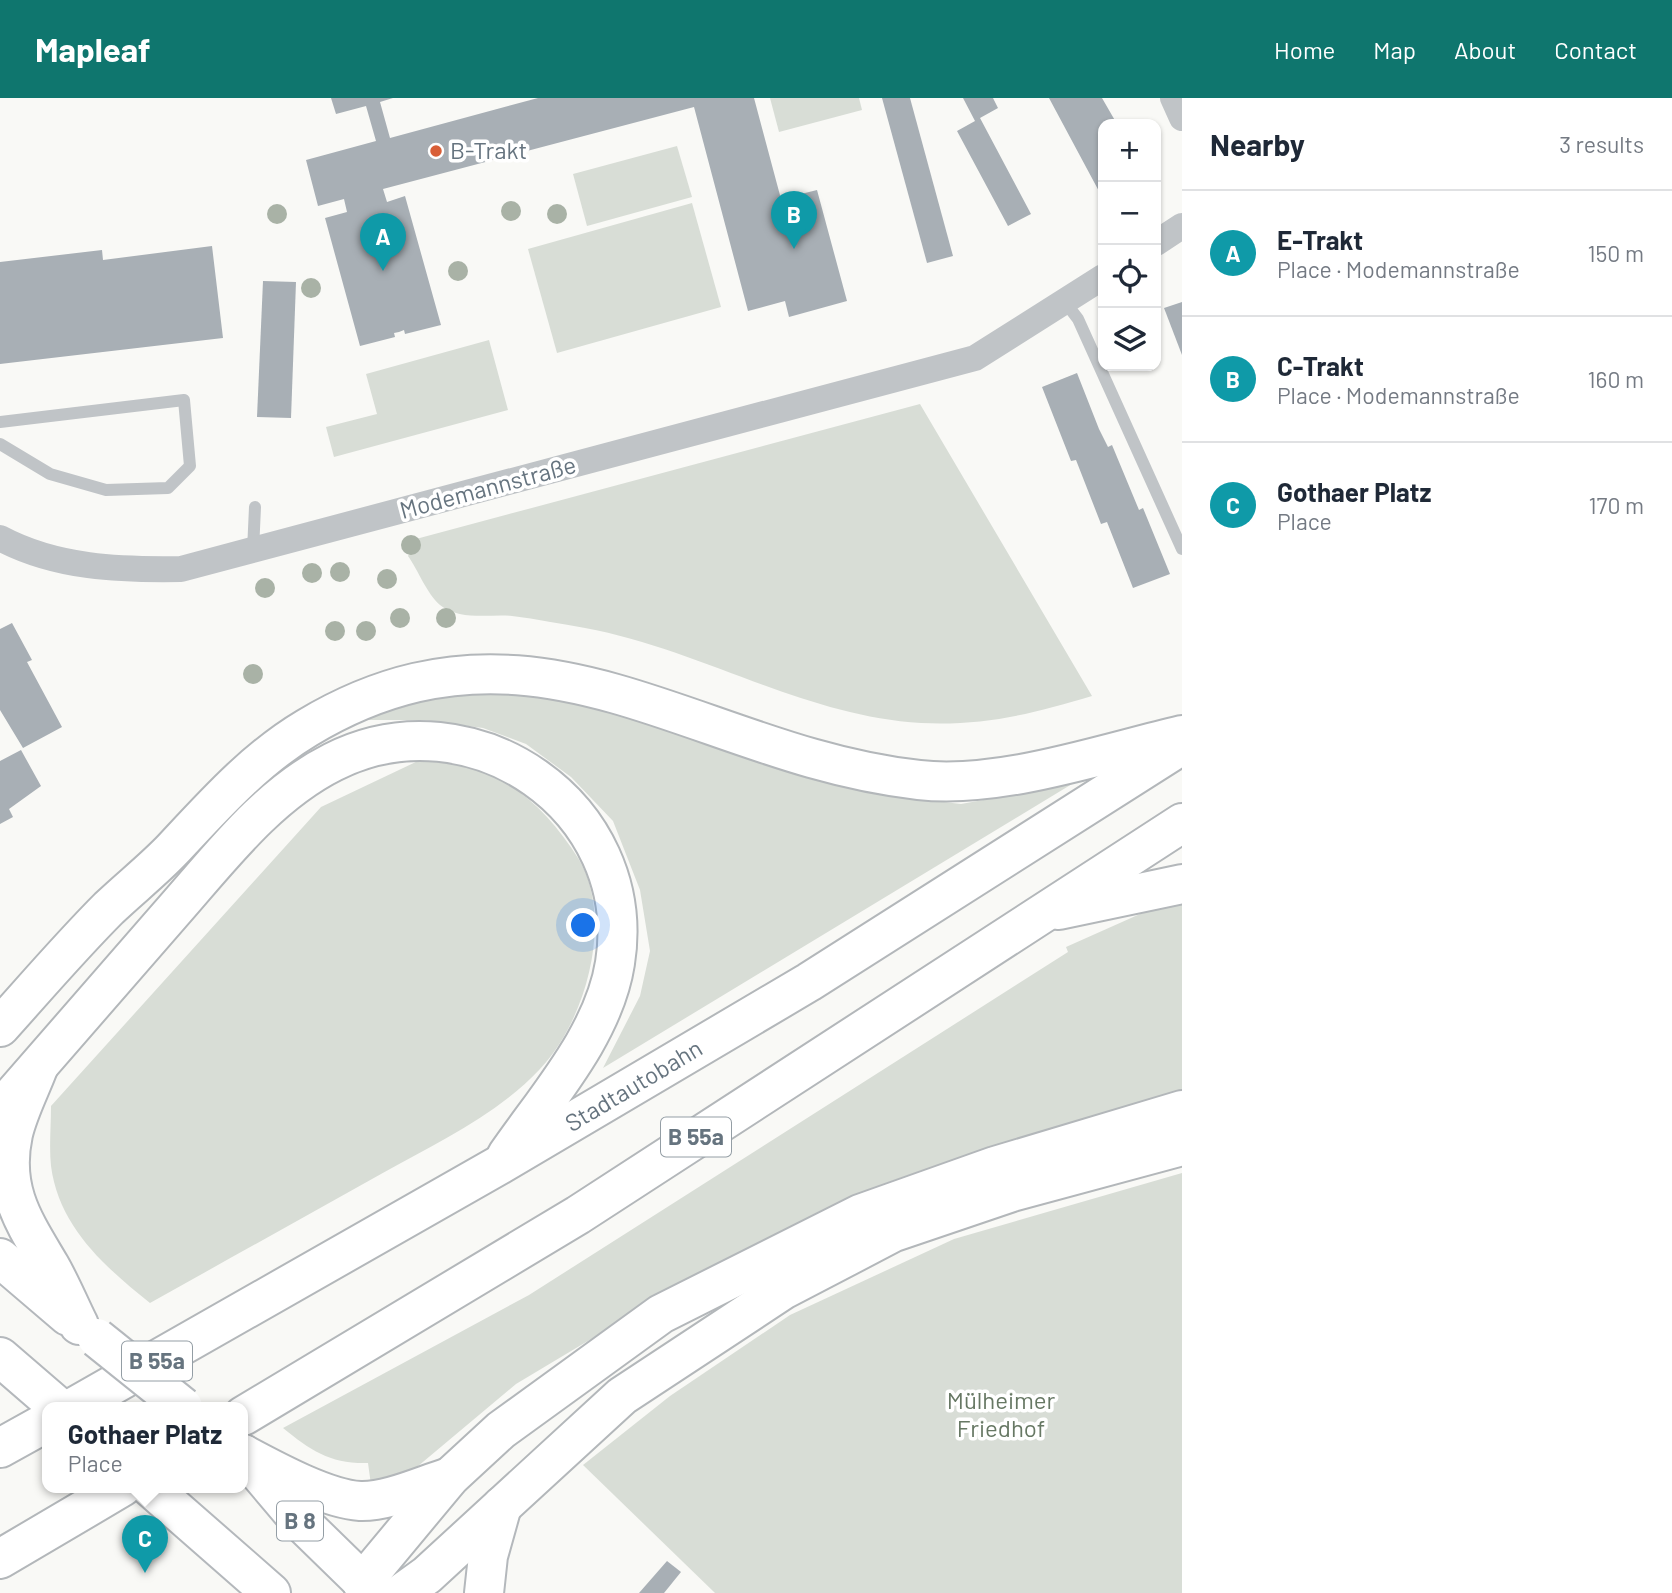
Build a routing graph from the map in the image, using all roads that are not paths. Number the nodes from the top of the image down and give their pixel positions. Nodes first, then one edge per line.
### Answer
1 (1172, 98) edge
2 (1182, 118) edge
3 (1182, 226) edge
4 (1161, 240) edge
5 (1098, 280) edge
6 (1065, 302) junction
7 (0, 422) edge
8 (0, 444) edge
9 (255, 507) dead end
10 (0, 538) edge
11 (1182, 549) edge
12 (253, 551) junction
13 (1182, 735) edge
14 (1182, 745) edge
15 (1182, 822) edge
16 (1182, 884) edge
17 (1037, 914) junction
18 (0, 1027) edge
19 (37, 1068) junction
20 (0, 1110) edge
21 (1182, 1110) edge
22 (1182, 1146) edge
23 (501, 1164) junction
24 (0, 1258) edge
25 (88, 1331) junction
26 (8, 1366) edge
27 (52, 1402) edge
28 (83, 1402) edge
29 (177, 1402) edge
30 (248, 1413) edge
31 (42, 1425) edge
32 (0, 1448) edge
33 (248, 1457) edge
34 (248, 1460) edge
35 (450, 1477) junction
36 (112, 1493) edge
37 (158, 1494) edge
38 (502, 1506) junction
39 (0, 1559) edge
40 (363, 1590) edge
41 (271, 1593) edge
42 (402, 1593) edge
43 (484, 1593) edge

1 - 2 street
3 - 4 street
5 - 6 street, Modemannstraße
6 - 11 lane
6 - 12 street, Modemannstraße
7 - 8 lane
9 - 12 lane
10 - 12 street, Modemannstraße
13 - 18 main road
14 - 23 main road, Stadtautobahn / B 55a
15 - 17 main road, B 55a
16 - 17 main road
17 - 30 main road, B 55a
19 - 20 main road
19 - 23 main road
19 - 25 main road
21 - 35 main road
22 - 38 main road
23 - 28 main road, Stadtautobahn / B 55a
24 - 25 main road
25 - 29 main road, bridge
26 - 27 main road
31 - 32 main road
33 - 35 main road
34 - 40 main road, B 8
35 - 40 main road
36 - 39 main road
37 - 41 main road
38 - 42 main road
38 - 43 main road

